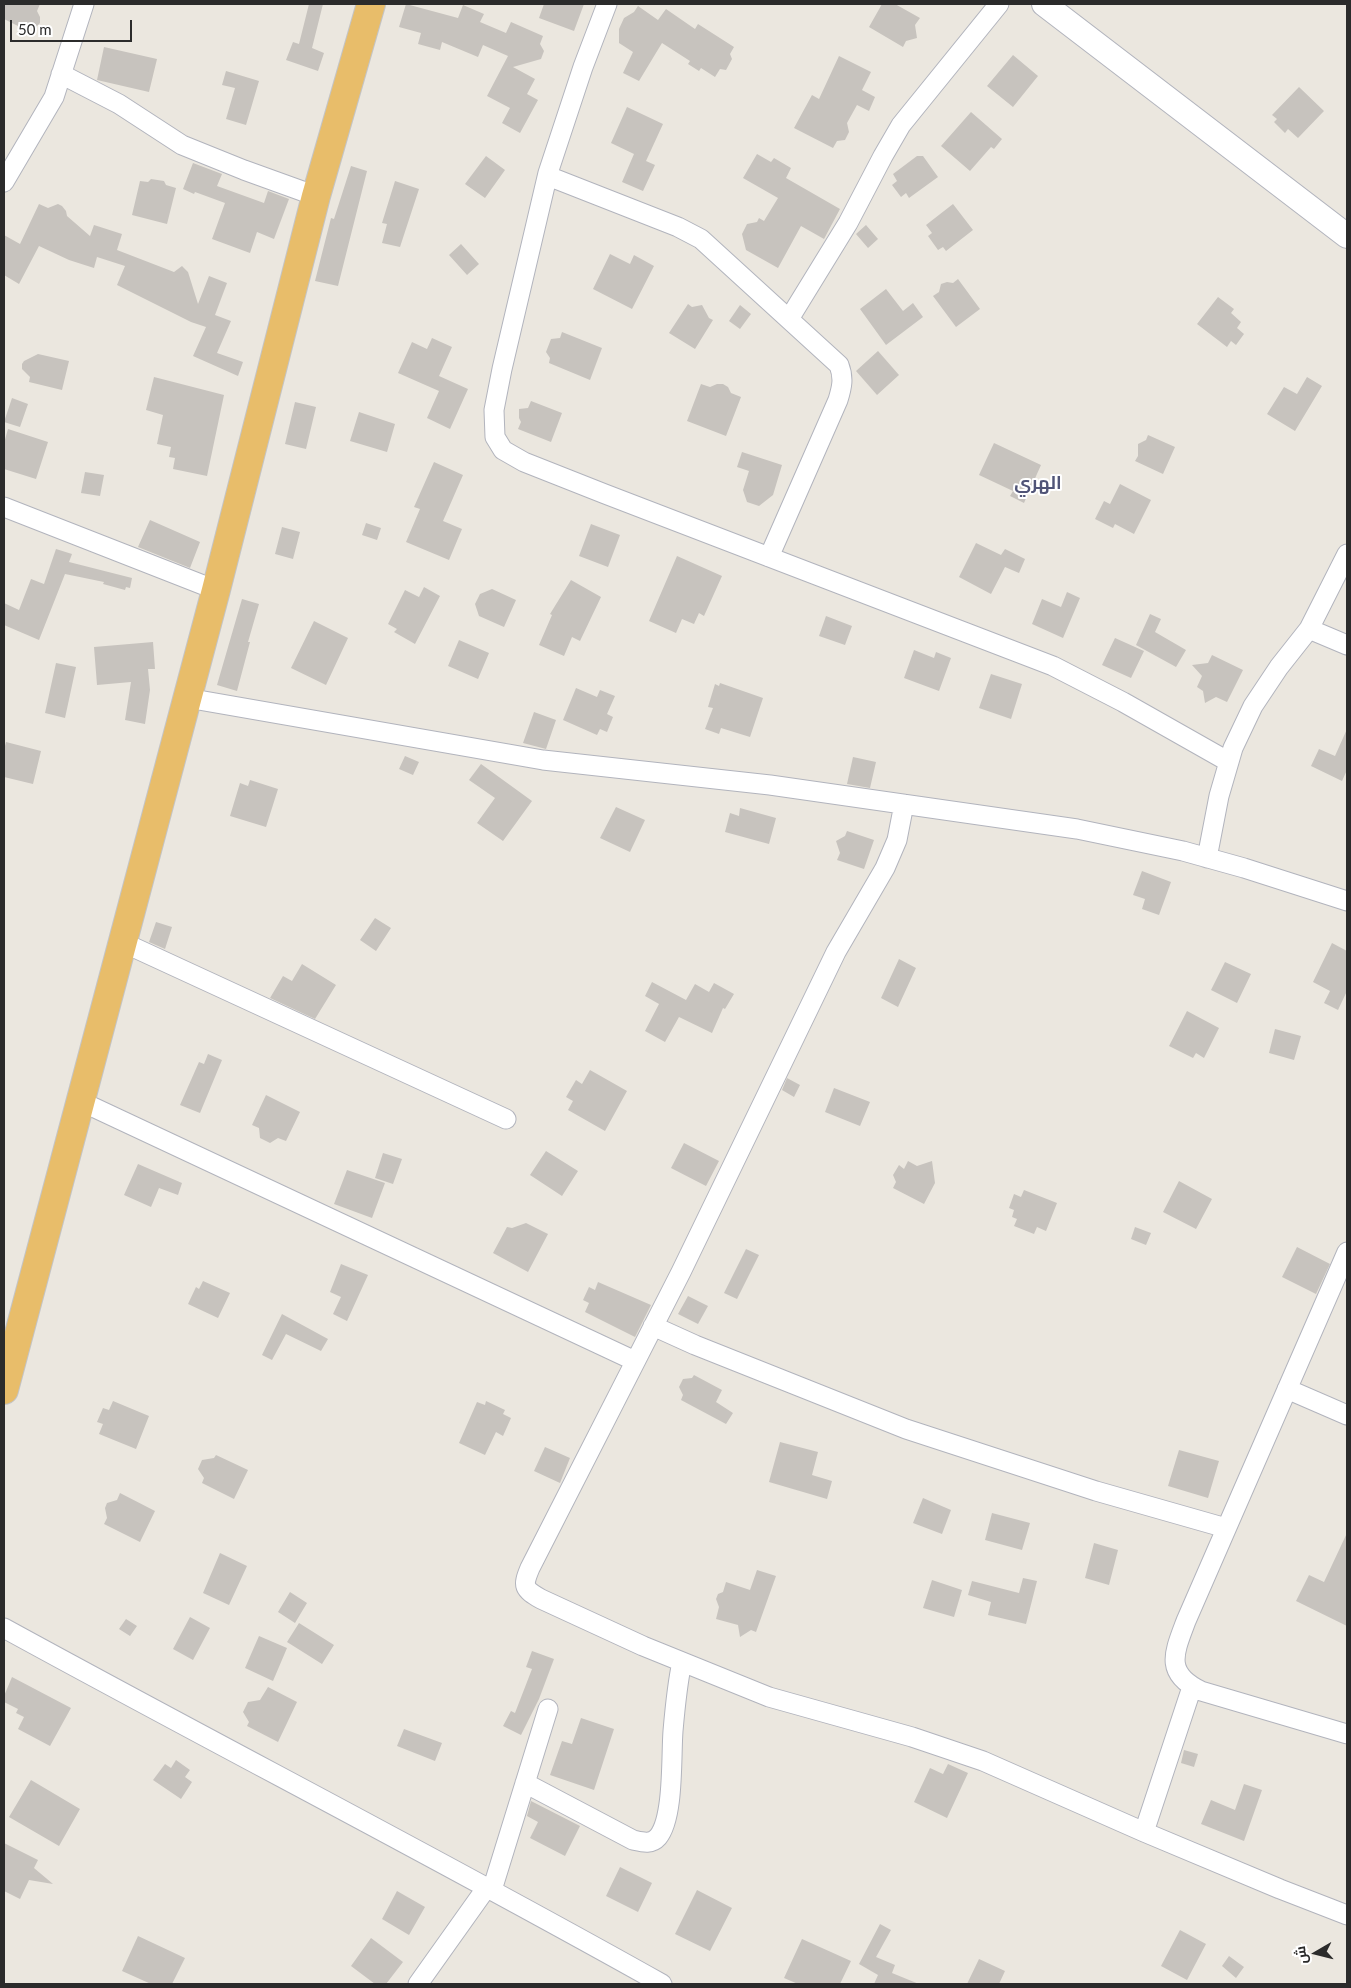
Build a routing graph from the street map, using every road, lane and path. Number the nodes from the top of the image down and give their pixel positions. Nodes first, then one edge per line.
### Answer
1 (371, 4) edge
2 (607, 4) edge
3 (999, 4) edge
4 (1044, 4) edge
5 (79, 6) edge
6 (61, 74) junction
7 (548, 176) junction
8 (4, 182) edge
9 (316, 196) junction
10 (1347, 236) edge
11 (789, 319) junction
12 (4, 507) edge
13 (1347, 554) edge
14 (770, 557) junction
15 (216, 590) junction
16 (1309, 629) junction
17 (1347, 645) edge
18 (187, 698) junction
19 (1229, 762) junction
20 (904, 804) junction
21 (1207, 858) junction
22 (1347, 901) edge
23 (122, 942) junction
24 (80, 1101) junction
25 (506, 1119) dead end
26 (1347, 1252) edge
27 (653, 1326) junction
28 (635, 1361) junction
29 (1288, 1389) junction
30 (4, 1390) edge
31 (1347, 1415) edge
32 (1226, 1528) junction
33 (4, 1628) edge
34 (682, 1662) junction
35 (1192, 1687) junction
36 (548, 1709) dead end
37 (1347, 1734) edge
38 (526, 1783) junction
39 (1144, 1832) junction
40 (489, 1889) junction
41 (1347, 1915) edge
42 (418, 1984) edge
43 (662, 1984) edge

1 - 9 highway
2 - 7 street
3 - 11 street
4 - 10 street
5 - 6 street
6 - 8 street
6 - 9 street
7 - 11 street
7 - 14 street
9 - 15 highway
11 - 14 street
12 - 15 street
13 - 16 street
14 - 19 street
15 - 18 highway
16 - 17 street
16 - 19 street
18 - 20 street
18 - 23 highway
19 - 21 street
20 - 21 street
20 - 27 street
21 - 22 street
23 - 24 highway
23 - 25 street
24 - 28 street
24 - 30 highway
26 - 29 street
27 - 28 street
27 - 32 street
28 - 34 street
29 - 31 street
29 - 32 street
32 - 35 street
33 - 40 street
34 - 38 street
34 - 39 street
35 - 37 street
35 - 39 street
36 - 38 street
38 - 40 street
39 - 41 street
40 - 42 street
40 - 43 street

